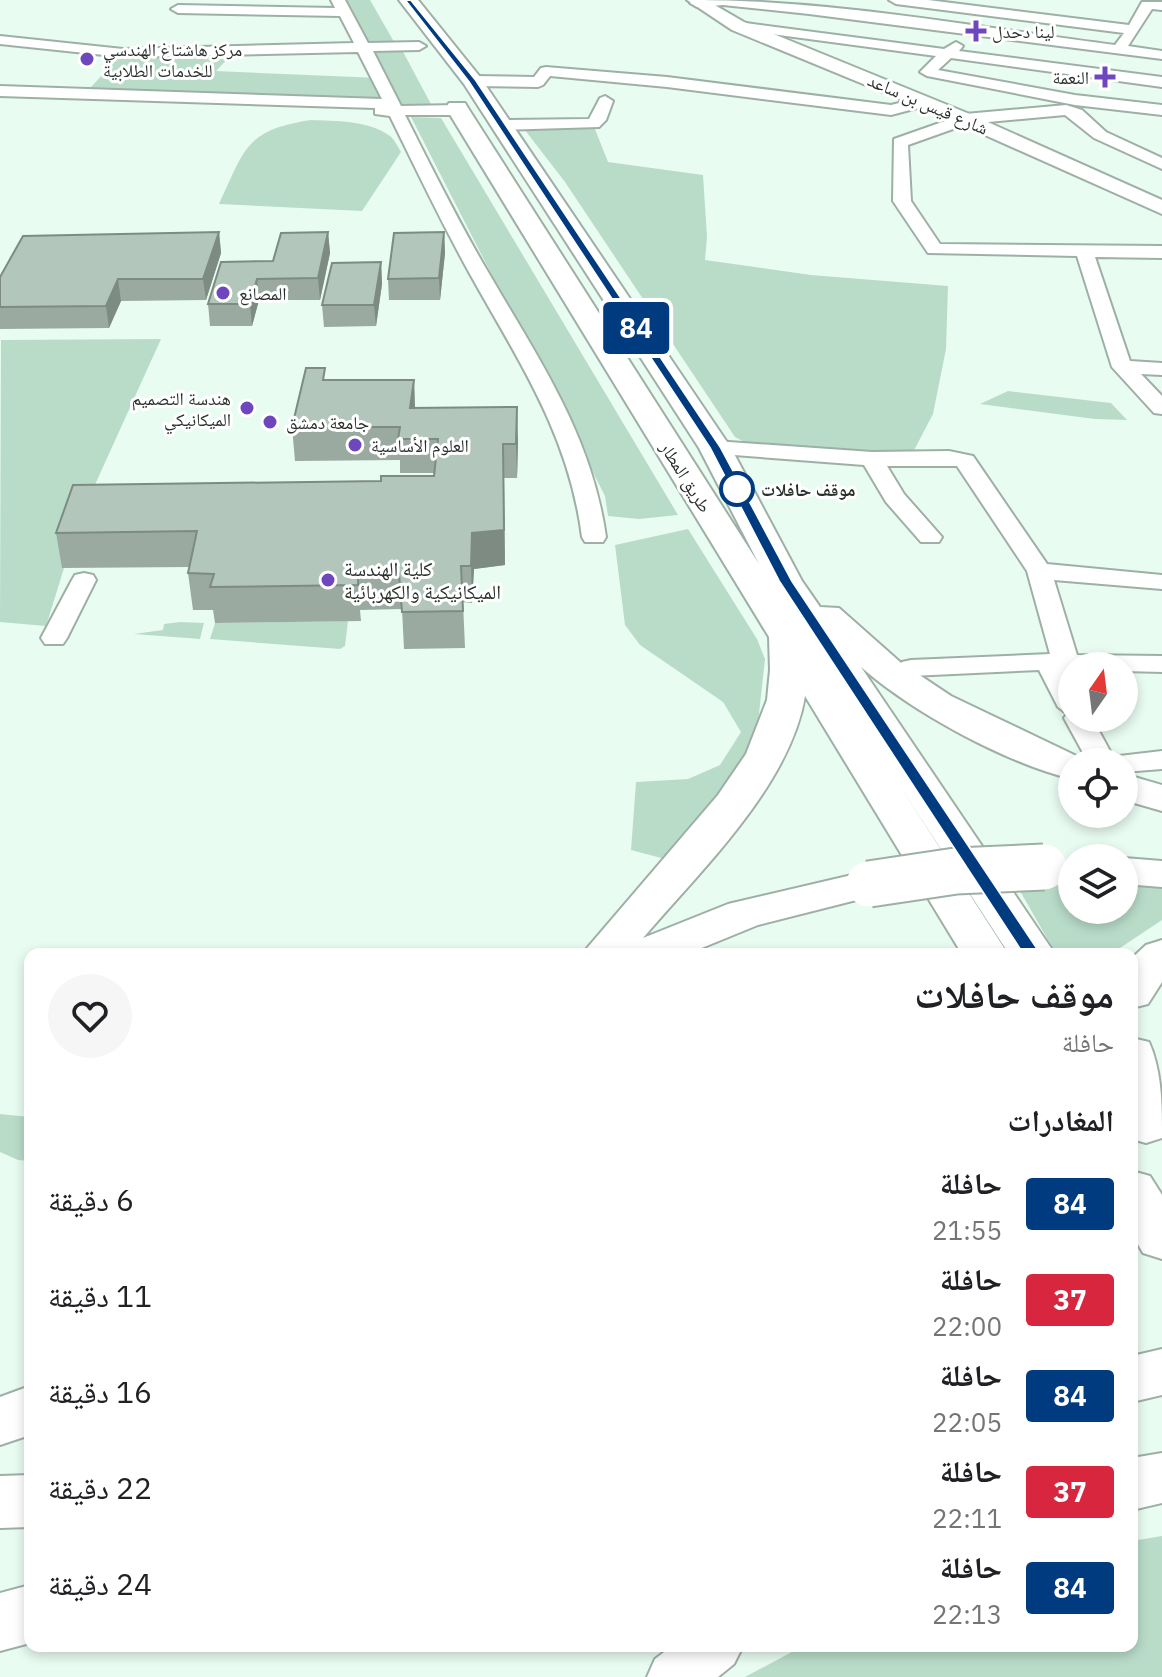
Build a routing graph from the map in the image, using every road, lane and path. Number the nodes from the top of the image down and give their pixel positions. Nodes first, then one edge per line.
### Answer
1 (314, 0) edge
2 (387, 0) edge
3 (408, 0) edge
4 (724, 0) edge
5 (823, 0) edge
6 (863, 0) edge
7 (902, 1) edge
8 (696, 2) edge
9 (769, 3) edge
10 (341, 5) edge
11 (1162, 6) edge
12 (961, 8) junction
13 (179, 9) edge
14 (809, 10) junction
15 (989, 12) junction
16 (844, 15) junction
17 (1033, 17) junction
18 (885, 20) junction
19 (738, 26) junction
20 (935, 27) junction
21 (780, 31) junction
22 (817, 35) junction
23 (967, 35) junction
24 (1013, 38) junction
25 (0, 40) edge
26 (858, 41) junction
27 (1162, 43) edge
28 (419, 46) junction
29 (364, 48) junction
30 (908, 48) junction
31 (798, 49) junction
32 (1116, 51) junction
33 (948, 53) junction
34 (1162, 55) edge
35 (894, 60) dead end
36 (834, 63) junction
37 (112, 64) junction
38 (1162, 68) edge
39 (546, 71) junction
40 (484, 74) junction
41 (667, 82) junction
42 (1162, 82) edge
43 (1002, 88) junction
44 (0, 91) edge
45 (84, 94) junction
46 (653, 95) dead end
47 (605, 101) dead end
48 (924, 102) junction
49 (1070, 105) junction
50 (394, 108) junction
51 (458, 110) junction
52 (1162, 110) edge
53 (958, 116) junction
54 (502, 125) junction
55 (1162, 164) edge
56 (1162, 208) edge
57 (1084, 250) junction
58 (1162, 252) edge
59 (1122, 367) junction
60 (1162, 369) edge
61 (1162, 408) edge
62 (715, 448) junction
63 (872, 459) junction
64 (594, 537) dead end
65 (930, 537) dead end
66 (1039, 571) junction
67 (84, 580) dead end
68 (785, 581) junction
69 (1162, 582) edge
70 (785, 633) junction
71 (54, 638) dead end
72 (1057, 662) junction
73 (1162, 664) edge
74 (1058, 665) edge
75 (911, 668) dead end
76 (1162, 760) edge
77 (1058, 761) edge
78 (1138, 762) edge
79 (1138, 791) edge
80 (1162, 799) edge
81 (1058, 867) edge
82 (1138, 872) edge
83 (1162, 874) edge
84 (610, 948) edge
85 (661, 948) edge
86 (981, 948) edge
87 (1028, 948) edge
88 (1162, 955) edge
89 (1138, 983) edge
90 (1138, 1083) edge
91 (1147, 1127) edge
92 (1138, 1200) edge
93 (1162, 1239) edge
94 (1162, 1372) edge
95 (1138, 1378) edge
96 (24, 1412) edge
97 (0, 1421) edge
98 (1162, 1478) edge
99 (1138, 1483) edge
100 (24, 1501) edge
101 (0, 1502) edge
102 (0, 1592) edge
103 (24, 1592) edge
104 (24, 1616) edge
105 (0, 1622) edge
106 (707, 1652) edge
107 (675, 1677) edge

1 - 10 street
2 - 28 highway, طريق المطار
3 - 40 highway, طريق المطار
4 - 8 street
4 - 9 street
5 - 14 street
6 - 16 street
7 - 12 street
7 - 18 street
8 - 19 main road, شارع قيس بن ساعد
9 - 14 street
9 - 19 street
10 - 13 street
10 - 29 street
11 - 32 street
12 - 15 street
12 - 20 street
14 - 16 street
14 - 21 street
15 - 17 street
15 - 23 street
16 - 18 street
16 - 22 street
17 - 24 street
17 - 32 street
18 - 20 street
18 - 26 street
19 - 21 street
19 - 31 main road, شارع قيس بن ساعد
20 - 23 street
20 - 30 street
21 - 22 street
22 - 26 street
22 - 31 street
23 - 24 street
23 - 32 street
23 - 33 street
24 - 32 street
25 - 37 street
26 - 30 street
26 - 36 street
27 - 32 street
28 - 29 street
28 - 51 highway, طريق المطار
29 - 37 street
29 - 50 street
30 - 33 street
30 - 35 street
31 - 36 main road, شارع قيس بن ساعد
32 - 33 street
32 - 34 street
32 - 38 street
32 - 42 street
32 - 49 street
33 - 43 street
36 - 48 main road, شارع قيس بن ساعد
37 - 45 street
39 - 40 street
39 - 40 street
39 - 41 street
40 - 54 highway, طريق المطار
41 - 46 street
41 - 48 street
43 - 49 street
43 - 53 street
44 - 45 street
45 - 50 street
47 - 54 street
48 - 53 main road, شارع قيس بن ساعد
49 - 52 street
49 - 53 street
49 - 55 street
50 - 51 street
50 - 64 street
51 - 70 highway, طريق المطار
53 - 56 main road, شارع قيس بن ساعد
53 - 57 street
54 - 62 highway, طريق المطار
57 - 58 street
57 - 59 street
59 - 60 street
59 - 61 street
62 - 63 street
62 - 68 highway, طريق المطار
63 - 65 street
63 - 66 street
66 - 69 street
66 - 72 street
67 - 71 street
68 - 77 highway
68 - 87 highway, طريق المطار
70 - 84 highway
70 - 86 highway, طريق المطار
72 - 73 street
72 - 74 street
72 - 75 street
76 - 78 street
79 - 80 highway
81 - 85 highway, bridge
82 - 83 highway
88 - 89 highway
90 - 91 highway
92 - 93 highway
94 - 95 highway
96 - 97 highway
98 - 99 highway
100 - 101 highway
102 - 103 highway
104 - 105 highway
106 - 107 main road

